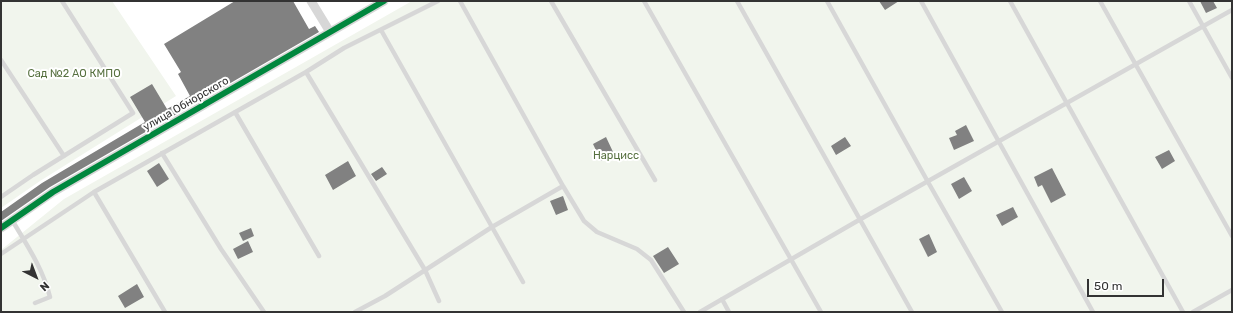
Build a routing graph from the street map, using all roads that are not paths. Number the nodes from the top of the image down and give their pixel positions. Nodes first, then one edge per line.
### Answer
1 (62, 1) edge
2 (311, 1) edge
3 (384, 1) edge
4 (438, 1) edge
5 (460, 1) edge
6 (551, 1) edge
7 (644, 1) edge
8 (737, 1) edge
9 (827, 1) edge
10 (921, 1) edge
11 (1010, 1) edge
12 (1100, 1) edge
13 (1189, 1) edge
14 (1232, 10) edge
15 (1203, 26) junction
16 (381, 30) junction
17 (330, 32) junction
18 (1, 60) edge
19 (1135, 64) junction
20 (306, 72) junction
21 (1232, 78) edge
22 (1067, 103) junction
23 (235, 112) junction
24 (999, 141) junction
25 (162, 153) junction
26 (64, 156) junction
27 (655, 180) dead end
28 (928, 182) junction
29 (562, 186) junction
30 (94, 192) junction
31 (1, 197) edge
32 (12, 220) junction
33 (859, 220) junction
34 (1, 228) edge
35 (492, 228) junction
36 (1232, 236) edge
37 (23, 239) junction
38 (1, 254) edge
39 (319, 256) dead end
40 (791, 259) junction
41 (425, 270) junction
42 (523, 282) dead end
43 (1232, 290) edge
44 (722, 299) junction
45 (439, 302) dead end
46 (35, 303) dead end
47 (165, 312) edge
48 (264, 312) edge
49 (355, 312) edge
50 (684, 312) edge
51 (700, 312) edge
52 (729, 312) edge
53 (821, 312) edge
54 (912, 312) edge
55 (1002, 312) edge
56 (1093, 312) edge
57 (1183, 312) edge
58 (1193, 312) edge

1 - 26 lane
2 - 17 street
3 - 17 street, улица Обнорского
4 - 16 lane
5 - 29 lane
6 - 27 lane
7 - 40 lane
8 - 33 lane
9 - 28 lane
10 - 24 lane
11 - 22 lane
12 - 19 lane
13 - 15 lane
14 - 15 lane
15 - 19 lane
15 - 21 lane
16 - 20 lane
16 - 35 lane
17 - 32 street, улица Обнорского
18 - 26 lane
19 - 22 lane
19 - 36 lane
20 - 23 lane
20 - 41 lane
22 - 24 lane
22 - 57 lane
23 - 25 lane
23 - 39 lane
24 - 28 lane
24 - 56 lane
25 - 30 lane
25 - 48 lane
26 - 31 lane
28 - 33 lane
28 - 55 lane
29 - 35 lane
29 - 50 lane
30 - 37 lane
30 - 47 lane
32 - 34 street, улица Обнорского
32 - 37 lane
33 - 40 lane
33 - 54 lane
35 - 41 lane
35 - 42 lane
37 - 38 lane
37 - 46 lane
40 - 44 lane
40 - 53 lane
41 - 45 lane
41 - 49 lane
43 - 58 lane
44 - 51 lane
44 - 52 lane

